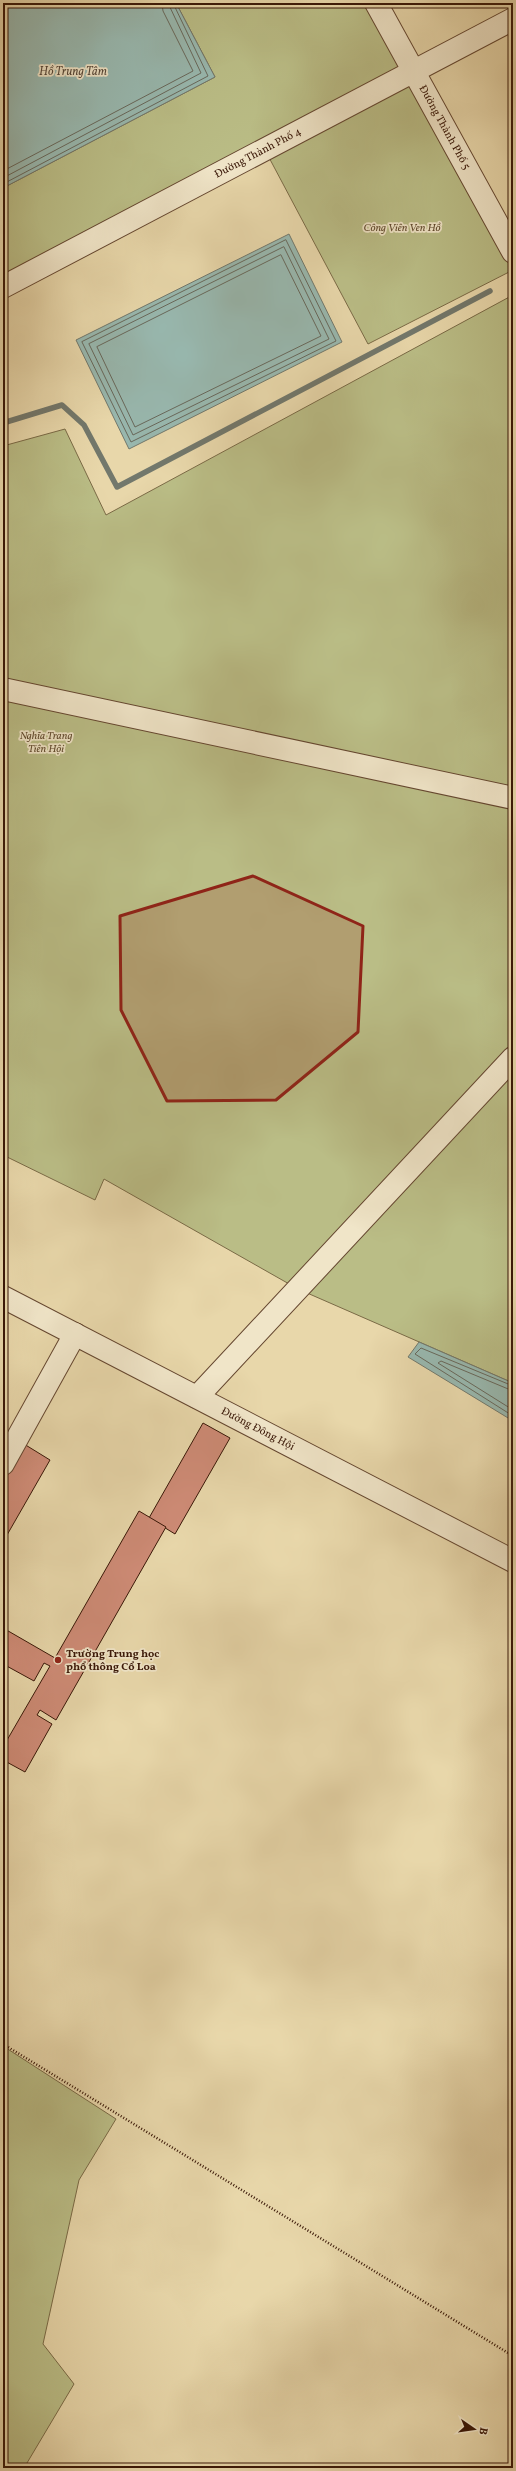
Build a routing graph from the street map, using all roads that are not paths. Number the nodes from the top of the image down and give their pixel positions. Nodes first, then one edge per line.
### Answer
1 (376, 3) edge
2 (513, 19) edge
3 (413, 73) junction
4 (513, 252) edge
5 (3, 286) edge
6 (3, 689) edge
7 (513, 798) edge
8 (513, 1058) edge
9 (3, 1297) edge
10 (75, 1334) junction
11 (197, 1397) junction
12 (3, 1464) edge
13 (513, 1561) edge

1 - 3 street, Đường Thành Phố 5
2 - 3 street, Đường Thành Phố 4
3 - 4 street, Đường Thành Phố 5
3 - 5 street, Đường Thành Phố 4
6 - 7 street
8 - 11 street
9 - 10 street, Đường Đông Hội
10 - 11 street, Đường Đông Hội
10 - 12 street
11 - 13 street, Đường Đông Hội

